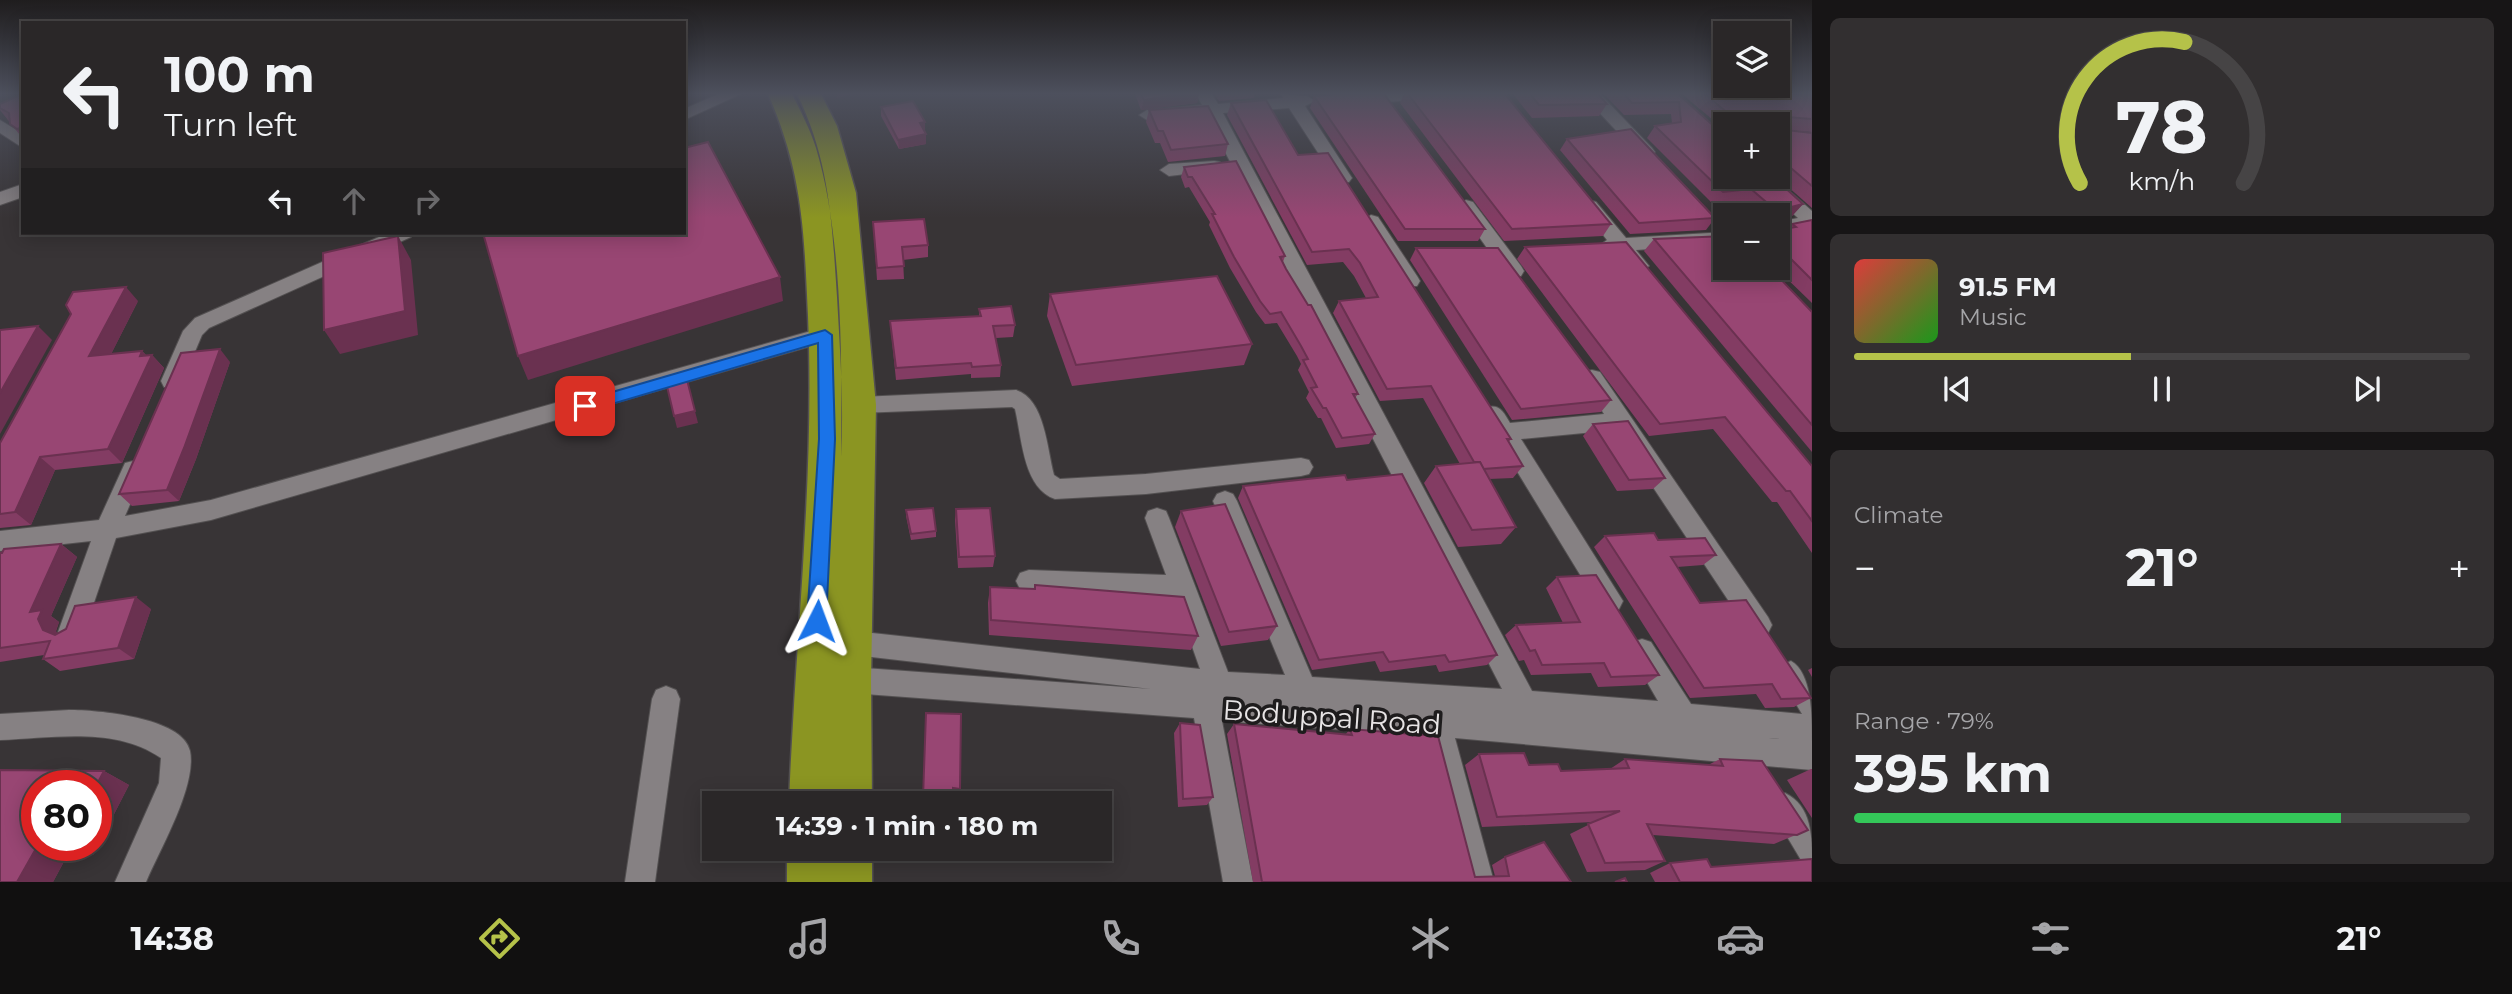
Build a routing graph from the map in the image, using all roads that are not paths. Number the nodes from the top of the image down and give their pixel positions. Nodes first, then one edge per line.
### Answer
1 (798, 135) edge
2 (827, 135) edge
3 (1224, 135) edge
4 (1315, 135) edge
5 (1630, 135) edge
6 (1238, 163) junction
7 (1658, 164) edge
8 (1169, 170) dead end
9 (21, 181) edge
10 (1450, 185) edge
11 (0, 189) edge
12 (1776, 189) edge
13 (21, 191) edge
14 (1577, 191) edge
15 (0, 200) edge
16 (1812, 221) edge
17 (1790, 226) edge
18 (1713, 233) edge
19 (400, 235) edge
20 (1620, 244) junction
21 (1594, 246) edge
22 (1527, 249) edge
23 (1391, 250) junction
24 (1418, 250) edge
25 (1473, 251) edge
26 (1500, 251) junction
27 (1655, 286) edge
28 (1531, 293) edge
29 (1419, 296) edge
30 (837, 299) junction
31 (825, 335) junction
32 (1577, 357) edge
33 (165, 397) edge
34 (1483, 398) edge
35 (860, 405) junction
36 (1624, 421) junction
37 (1504, 432) junction
38 (144, 445) edge
39 (1301, 467) dead end
40 (1225, 501) edge
41 (1157, 518) dead end
42 (107, 530) junction
43 (0, 541) edge
44 (1029, 581) dead end
45 (1183, 587) junction
46 (71, 632) edge
47 (853, 662) junction
48 (1304, 689) junction
49 (1212, 695) junction
50 (666, 699) dead end
51 (1524, 703) junction
52 (1812, 705) edge
53 (1683, 716) junction
54 (1438, 725) junction
55 (0, 727) edge
56 (1812, 729) edge
57 (1748, 752) junction
58 (1812, 756) edge
59 (810, 791) edge
60 (851, 791) edge
61 (1812, 849) edge
62 (809, 861) edge
63 (850, 861) edge
64 (131, 882) edge
65 (640, 882) edge
66 (809, 882) edge
67 (850, 882) edge
68 (1238, 882) edge
69 (1479, 882) edge

1 - 30 highway
2 - 30 highway
3 - 6 street
4 - 23 street
5 - 7 street
6 - 8 street
6 - 51 street
9 - 11 street
10 - 26 street
12 - 16 street
13 - 15 street
14 - 20 street
16 - 17 street
18 - 20 street
19 - 33 street
20 - 21 street
20 - 27 street
22 - 26 street
23 - 24 street
23 - 29 street
25 - 26 street
26 - 28 street
30 - 31 highway
30 - 35 highway
31 - 42 street
31 - 59 highway
32 - 36 street
34 - 37 street
35 - 39 street
35 - 47 highway
36 - 37 street
36 - 52 street
37 - 53 street
38 - 42 street
40 - 48 street
41 - 45 street
42 - 43 street
42 - 46 street
44 - 45 street
45 - 49 street
47 - 49 street, Boduppal Road
47 - 49 street, Boduppal Road
47 - 60 highway
48 - 49 street, Boduppal Road
48 - 51 street, Boduppal Road
49 - 54 street, Boduppal Road
49 - 68 street
50 - 65 street
51 - 53 street, Boduppal Road
53 - 56 street, Boduppal Road
54 - 57 street, Boduppal Road
54 - 69 street
55 - 64 street
57 - 58 street, Boduppal Road
57 - 61 street
62 - 66 highway
63 - 67 highway

